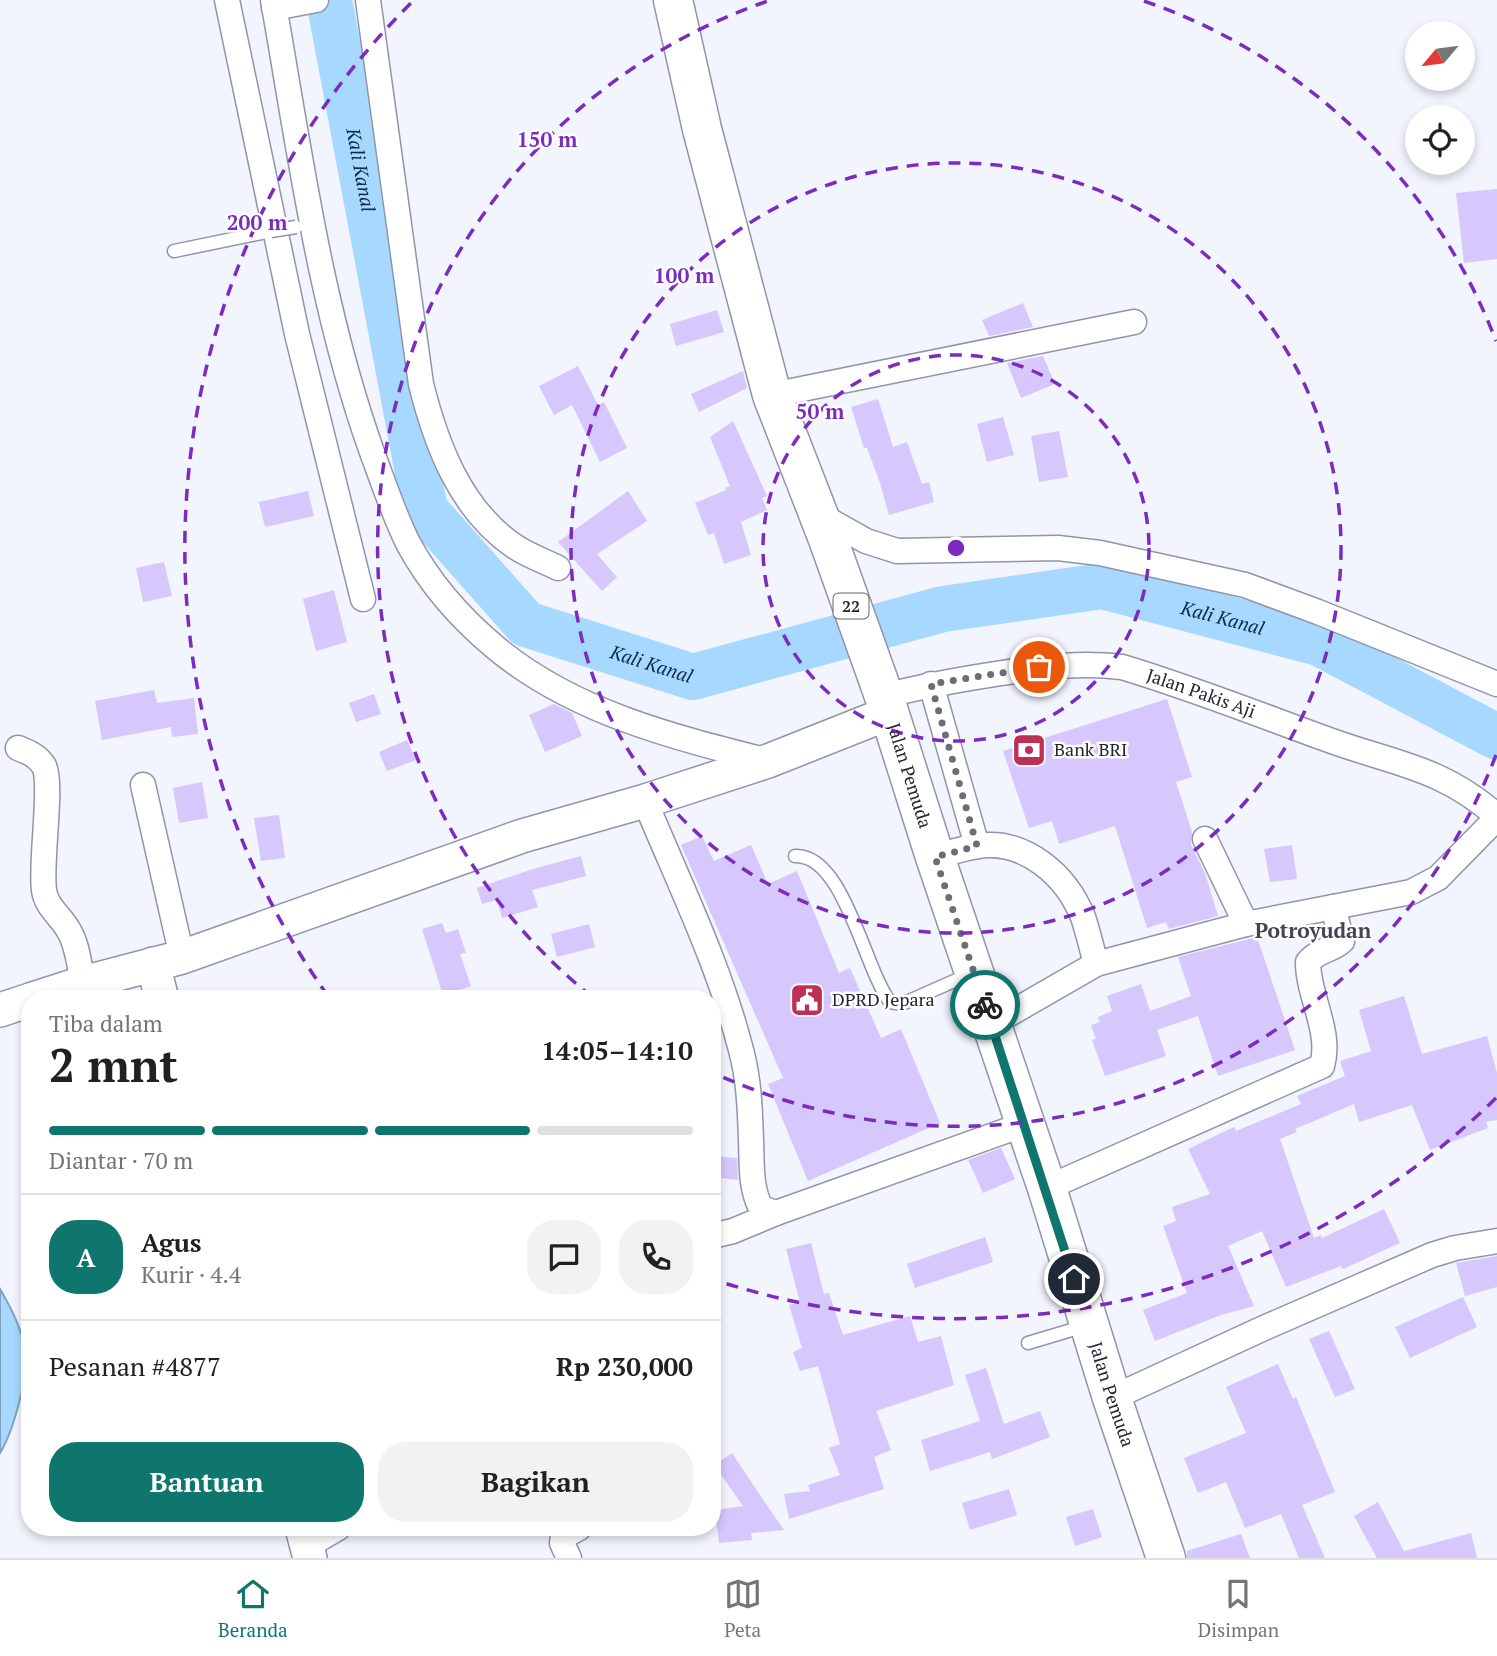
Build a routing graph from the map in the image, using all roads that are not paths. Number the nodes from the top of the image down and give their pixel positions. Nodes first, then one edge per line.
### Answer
1 (227, 0) edge
2 (316, 0) edge
3 (368, 0) edge
4 (673, 0) edge
5 (274, 5) edge
6 (304, 225) junction
7 (174, 251) dead end
8 (1133, 322) dead end
9 (772, 394) junction
10 (823, 526) junction
11 (558, 568) dead end
12 (363, 598) dead end
13 (931, 684) junction
14 (1497, 684) edge
15 (882, 694) junction
16 (18, 748) dead end
17 (768, 761) junction
18 (143, 785) dead end
19 (645, 801) junction
20 (1497, 817) edge
21 (1205, 839) dead end
22 (977, 846) junction
23 (795, 856) dead end
24 (935, 857) junction
25 (1333, 907) junction
26 (1246, 924) junction
27 (167, 961) junction
28 (1097, 964) junction
29 (974, 972) junction
30 (83, 982) junction
31 (60, 990) edge
32 (163, 990) edge
33 (721, 990) edge
34 (721, 991) edge
35 (21, 1003) edge
36 (0, 1010) edge
37 (992, 1024) junction
38 (1025, 1124) junction
39 (1047, 1188) junction
40 (776, 1213) junction
41 (721, 1234) edge
42 (1497, 1241) edge
43 (1088, 1324) junction
44 (1028, 1343) dead end
45 (1112, 1398) junction
46 (565, 1536) edge
47 (569, 1558) edge
48 (1166, 1558) edge

1 - 12 street
2 - 5 street
3 - 11 street
4 - 9 highway, 22
5 - 6 street
6 - 7 lane, bridge
6 - 17 street
8 - 9 street
9 - 10 highway, 22
10 - 14 street
10 - 15 highway, 22
13 - 15 street, Jalan Pakis Aji
13 - 20 street, Jalan Pakis Aji
13 - 22 street
15 - 17 main road
15 - 24 highway, Jalan Pemuda / 22
16 - 30 street
17 - 19 main road
18 - 27 street
19 - 27 main road
19 - 33 street
20 - 25 street
21 - 26 street
22 - 24 street
22 - 28 street
23 - 29 lane
24 - 29 highway, Jalan Pemuda / 22
25 - 26 street
25 - 39 street
26 - 28 street
27 - 30 main road
27 - 32 main road
28 - 37 street
29 - 37 highway, Jalan Pemuda / 22
30 - 31 main road
34 - 40 street
35 - 36 main road
37 - 38 highway, Jalan Pemuda / 22
38 - 39 highway, Jalan Pemuda / 22
38 - 40 street
39 - 43 highway, Jalan Pemuda / 22
40 - 41 street
42 - 45 street
43 - 44 lane
43 - 45 highway, Jalan Pemuda / 22
45 - 48 highway, Jalan Pemuda / 22
46 - 47 street

